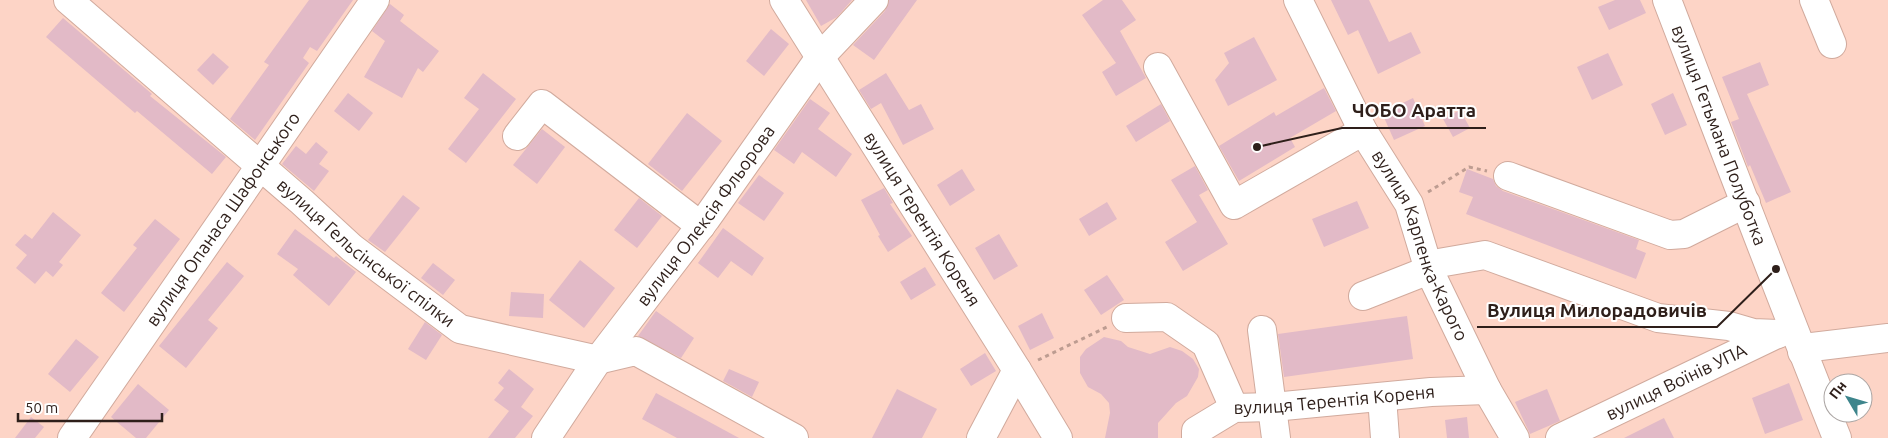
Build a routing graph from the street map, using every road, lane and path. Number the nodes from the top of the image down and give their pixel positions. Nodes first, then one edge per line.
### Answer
1 (68, 0) edge
2 (375, 0) edge
3 (784, 0) edge
4 (874, 0) edge
5 (1298, 0) edge
6 (1667, 0) edge
7 (1814, 0) edge
8 (1832, 44) dead end
9 (821, 56) junction
10 (1158, 66) dead end
11 (1363, 132) junction
12 (517, 136) dead end
13 (259, 167) junction
14 (1508, 176) joint
15 (1746, 203) junction
16 (1409, 204) junction
17 (701, 226) junction
18 (1428, 268) junction
19 (1363, 296) dead end
20 (1126, 318) joint
21 (1262, 330) dead end
22 (1888, 338) edge
23 (1792, 341) junction
24 (598, 360) junction
25 (1017, 370) junction
26 (1487, 390) junction
27 (1382, 397) junction
28 (1273, 407) junction
29 (1234, 408) junction
30 (72, 438) edge
31 (546, 438) edge
32 (794, 438) edge
33 (981, 438) edge
34 (1058, 438) edge
35 (1196, 438) edge
36 (1276, 438) edge
37 (1384, 438) edge
38 (1515, 438) edge
39 (1560, 438) edge
40 (1837, 438) edge

1 - 13 street, вулиця Гельсінської спілки
2 - 13 street, вулиця Опанаса Шафонського
3 - 9 street, вулиця Терентія Кореня
4 - 9 street, вулиця Олексія Фльорова
5 - 11 street, вулиця Карпенка-Карого
6 - 15 street, вулиця Гетьмана Полуботка
7 - 8 street
9 - 17 street, вулиця Олексія Фльорова
9 - 25 street, вулиця Терентія Кореня
10 - 11 street
11 - 16 street, вулиця Карпенка-Карого
12 - 17 street
13 - 24 street, вулиця Гельсінської спілки
13 - 30 street, вулиця Опанаса Шафонського
14 - 15 street
14 - 16 path
15 - 23 street, вулиця Гетьмана Полуботка
16 - 18 street, вулиця Карпенка-Карого
17 - 24 street, вулиця Олексія Фльорова
18 - 19 street
18 - 23 street
18 - 26 street, вулиця Карпенка-Карого
20 - 25 path
20 - 29 street
21 - 28 street
22 - 23 street, вулиця Воїнів УПА
23 - 39 street, вулиця Воїнів УПА
23 - 40 street, вулиця Гетьмана Полуботка
24 - 31 street, вулиця Олексія Фльорова
24 - 32 street, вулиця Гельсінської спілки
25 - 33 street
25 - 34 street, вулиця Терентія Кореня
26 - 27 street, вулиця Терентія Кореня
26 - 38 street, вулиця Карпенка-Карого
27 - 28 street, вулиця Терентія Кореня
27 - 37 street
28 - 29 street, вулиця Терентія Кореня
28 - 36 street
29 - 35 street, вулиця Терентія Кореня

